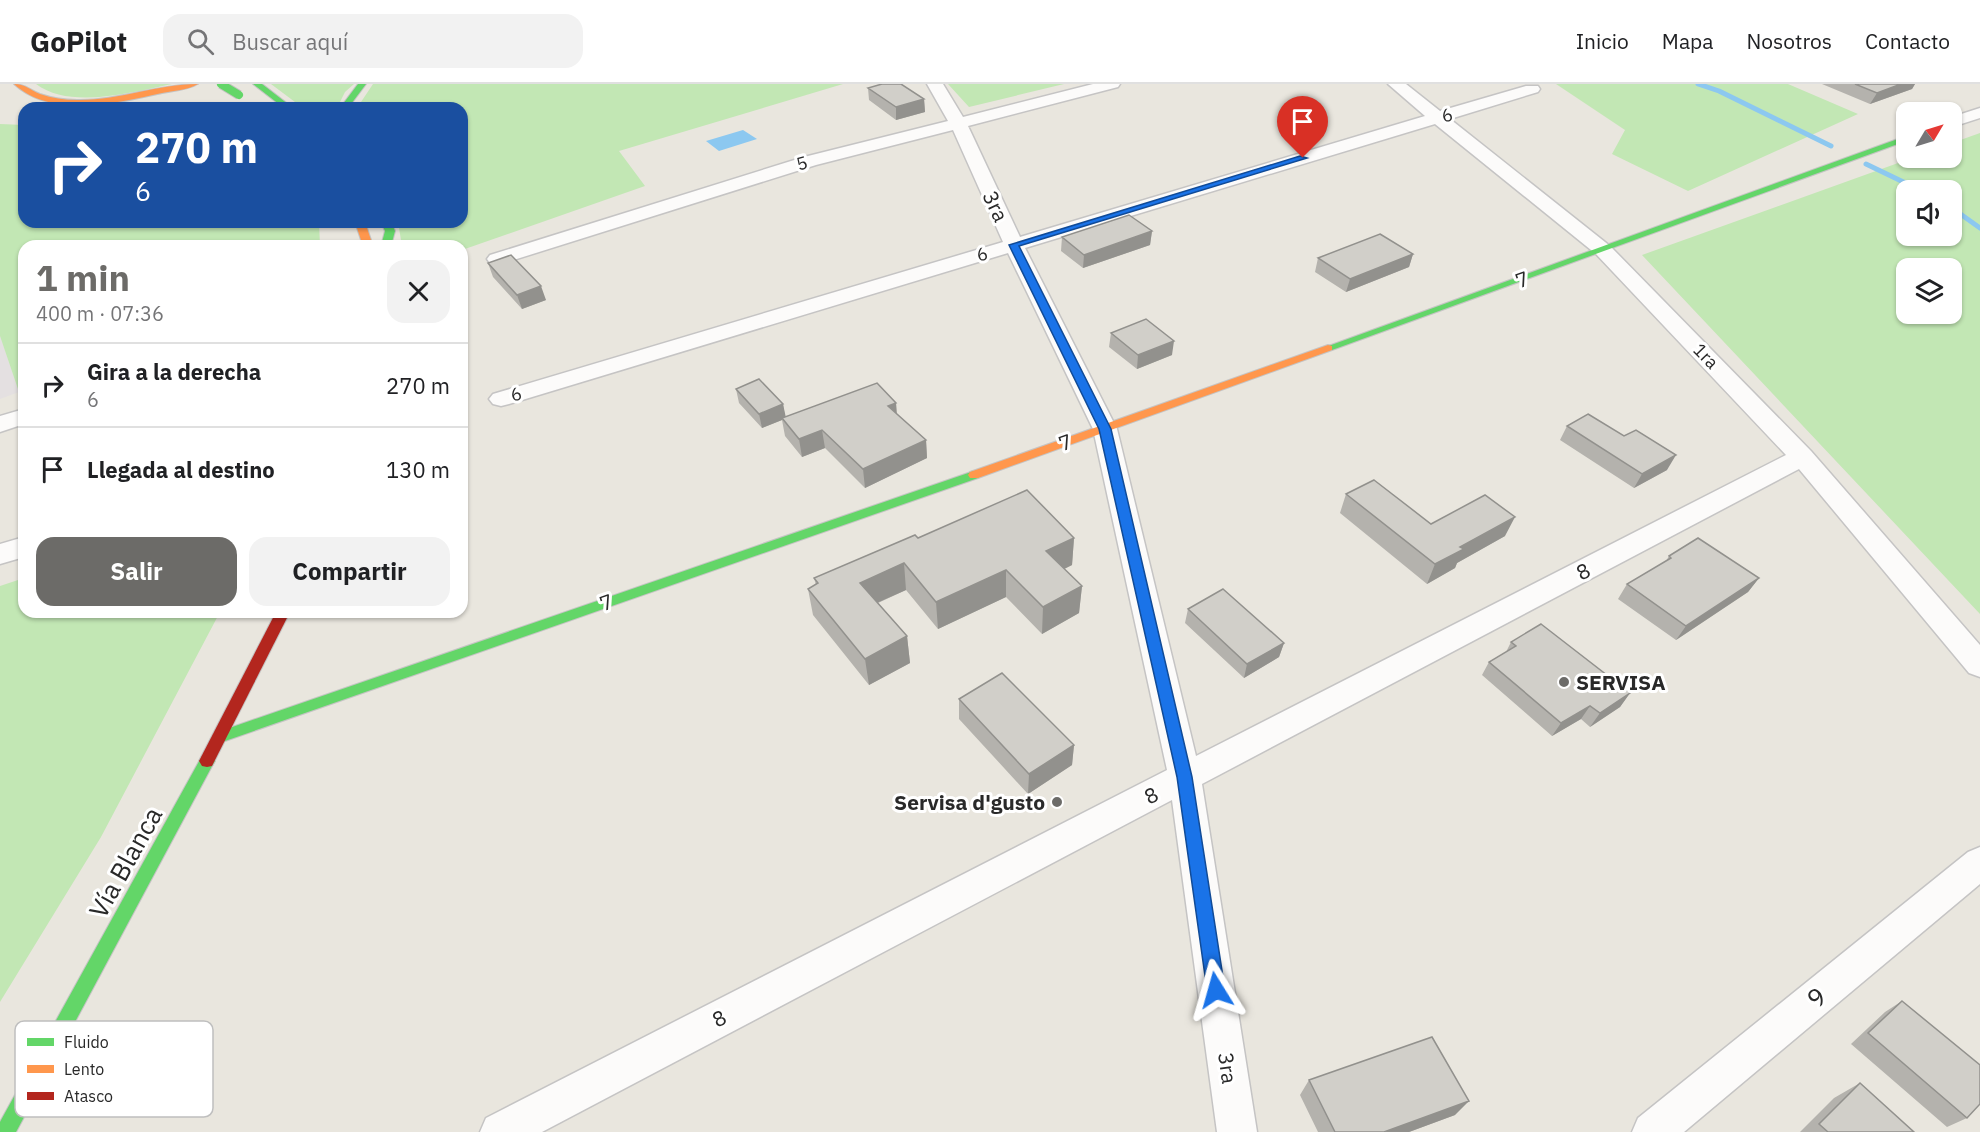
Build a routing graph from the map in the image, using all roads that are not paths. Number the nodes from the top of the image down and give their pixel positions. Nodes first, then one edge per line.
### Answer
1 (18, 84) edge
2 (194, 84) edge
3 (223, 84) edge
4 (362, 84) edge
5 (935, 84) edge
6 (1112, 84) edge
7 (1395, 84) edge
8 (260, 86) edge
9 (1532, 89) dead end
10 (243, 99) dead end
11 (145, 102) edge
12 (281, 102) edge
13 (348, 102) edge
14 (1980, 113) edge
15 (1436, 118) junction
16 (1962, 119) edge
17 (958, 123) junction
18 (1896, 142) edge
19 (1014, 245) junction
20 (1603, 249) junction
21 (497, 259) edge
22 (501, 399) dead end
23 (18, 418) edge
24 (0, 424) edge
25 (1105, 429) junction
26 (1802, 457) junction
27 (18, 549) edge
28 (0, 554) edge
29 (280, 618) edge
30 (1980, 665) edge
31 (220, 737) junction
32 (1185, 777) junction
33 (1980, 863) edge
34 (65, 1021) edge
35 (15, 1114) edge
36 (5, 1132) edge
37 (500, 1132) edge
38 (1237, 1132) edge
39 (1652, 1132) edge

1 - 2 main road
3 - 10 main road, bridge
3 - 11 main road
4 - 13 main road
5 - 17 street, 3ra
6 - 17 street, 5
7 - 15 street, 1ra
8 - 12 main road
9 - 15 street, 6
14 - 16 street
15 - 19 street, 6
15 - 20 street, 1ra
17 - 19 street, 3ra
17 - 21 street, 5
18 - 20 main road, 7
19 - 22 street, 6
19 - 25 street, 3ra
20 - 25 main road, 7
20 - 26 street, 1ra
23 - 24 street
25 - 31 main road, 7
25 - 32 street, 3ra
26 - 30 street, 1ra
26 - 32 street, 8
27 - 28 street
29 - 31 main road, Vía Blanca
31 - 34 main road, Vía Blanca
32 - 37 street, 8
32 - 38 street, 3ra
33 - 39 street, 9
35 - 36 main road, Vía Blanca

